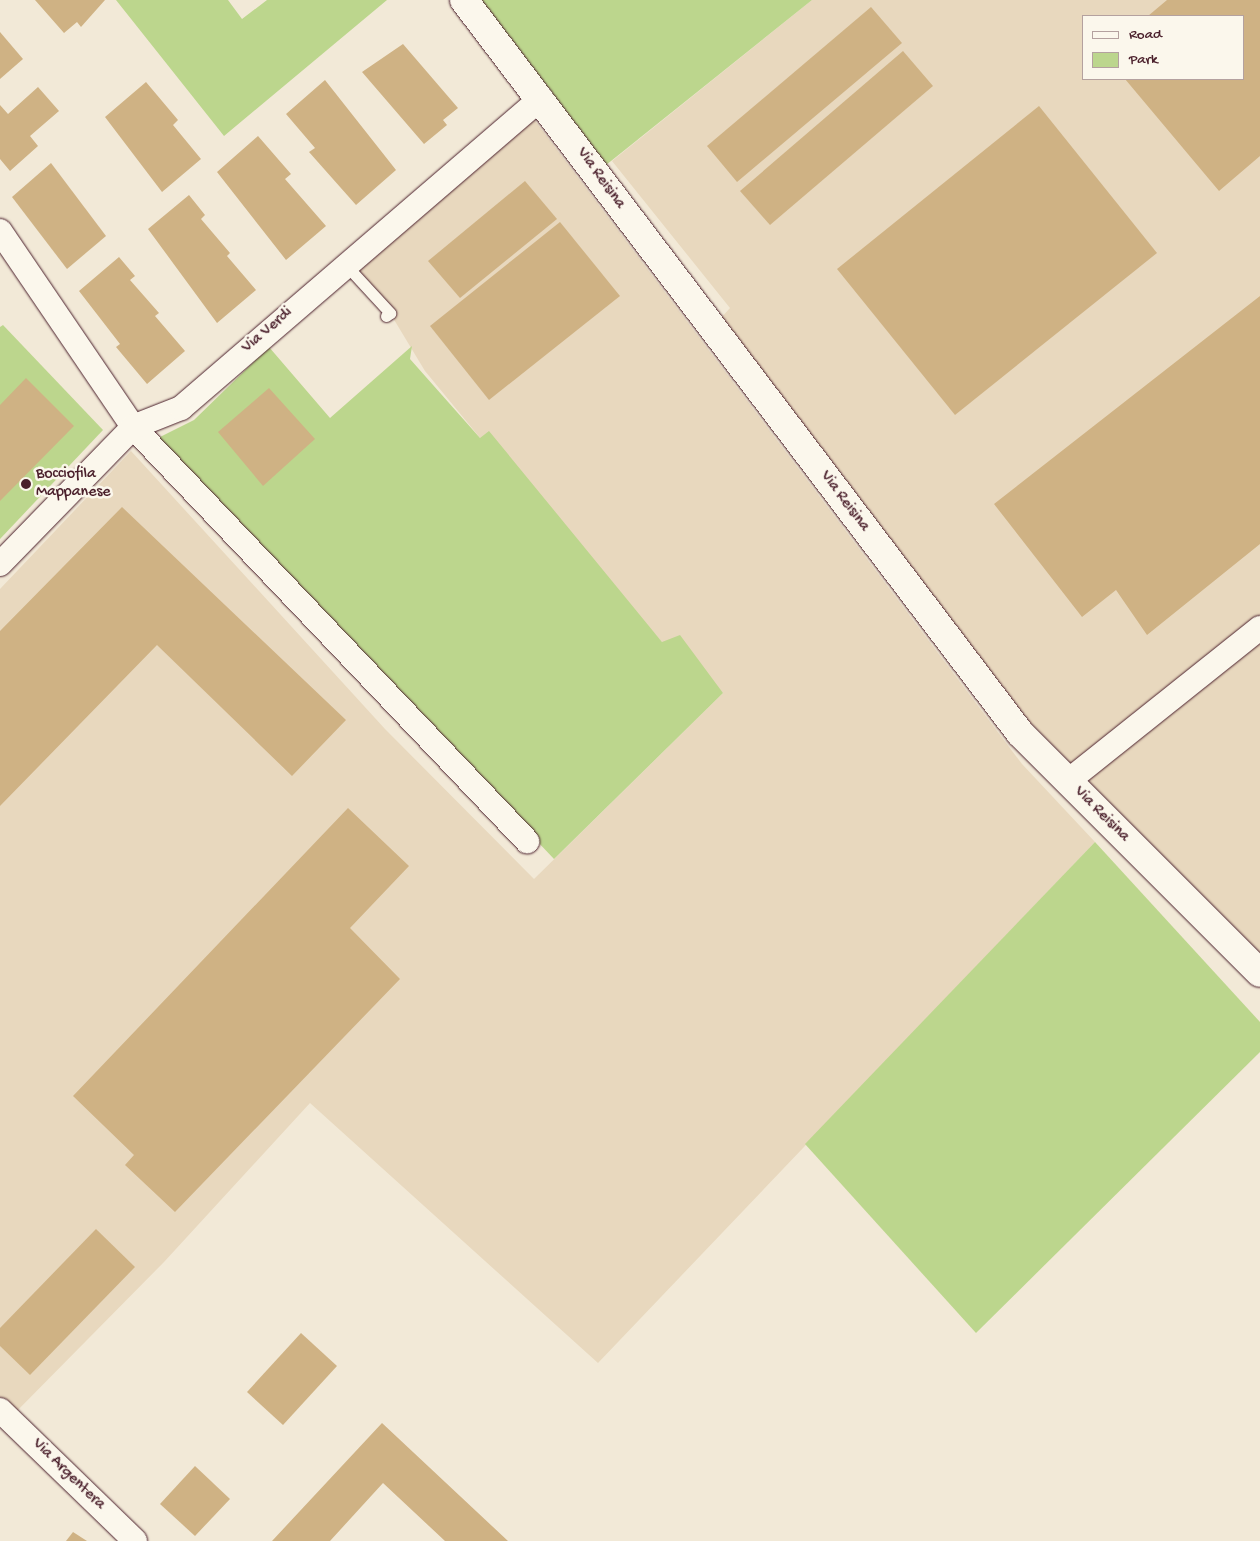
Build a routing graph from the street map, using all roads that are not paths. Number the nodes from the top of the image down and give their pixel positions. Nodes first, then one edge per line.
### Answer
1 (464, 0) edge
2 (541, 98) junction
3 (0, 231) edge
4 (346, 264) junction
5 (386, 316) dead end
6 (133, 427) junction
7 (0, 564) edge
8 (1260, 628) edge
9 (1067, 782) junction
10 (527, 841) dead end
11 (1260, 973) edge
12 (0, 1410) edge
13 (135, 1541) edge

1 - 2 street, Via Reisina
2 - 4 street, Via Verdi
2 - 9 street, Via Reisina
3 - 6 street
4 - 5 lane
4 - 6 street, Via Verdi
6 - 7 street, Via Verdi
6 - 10 street
8 - 9 street
9 - 11 street, Via Reisina
12 - 13 street, Via Argentera

